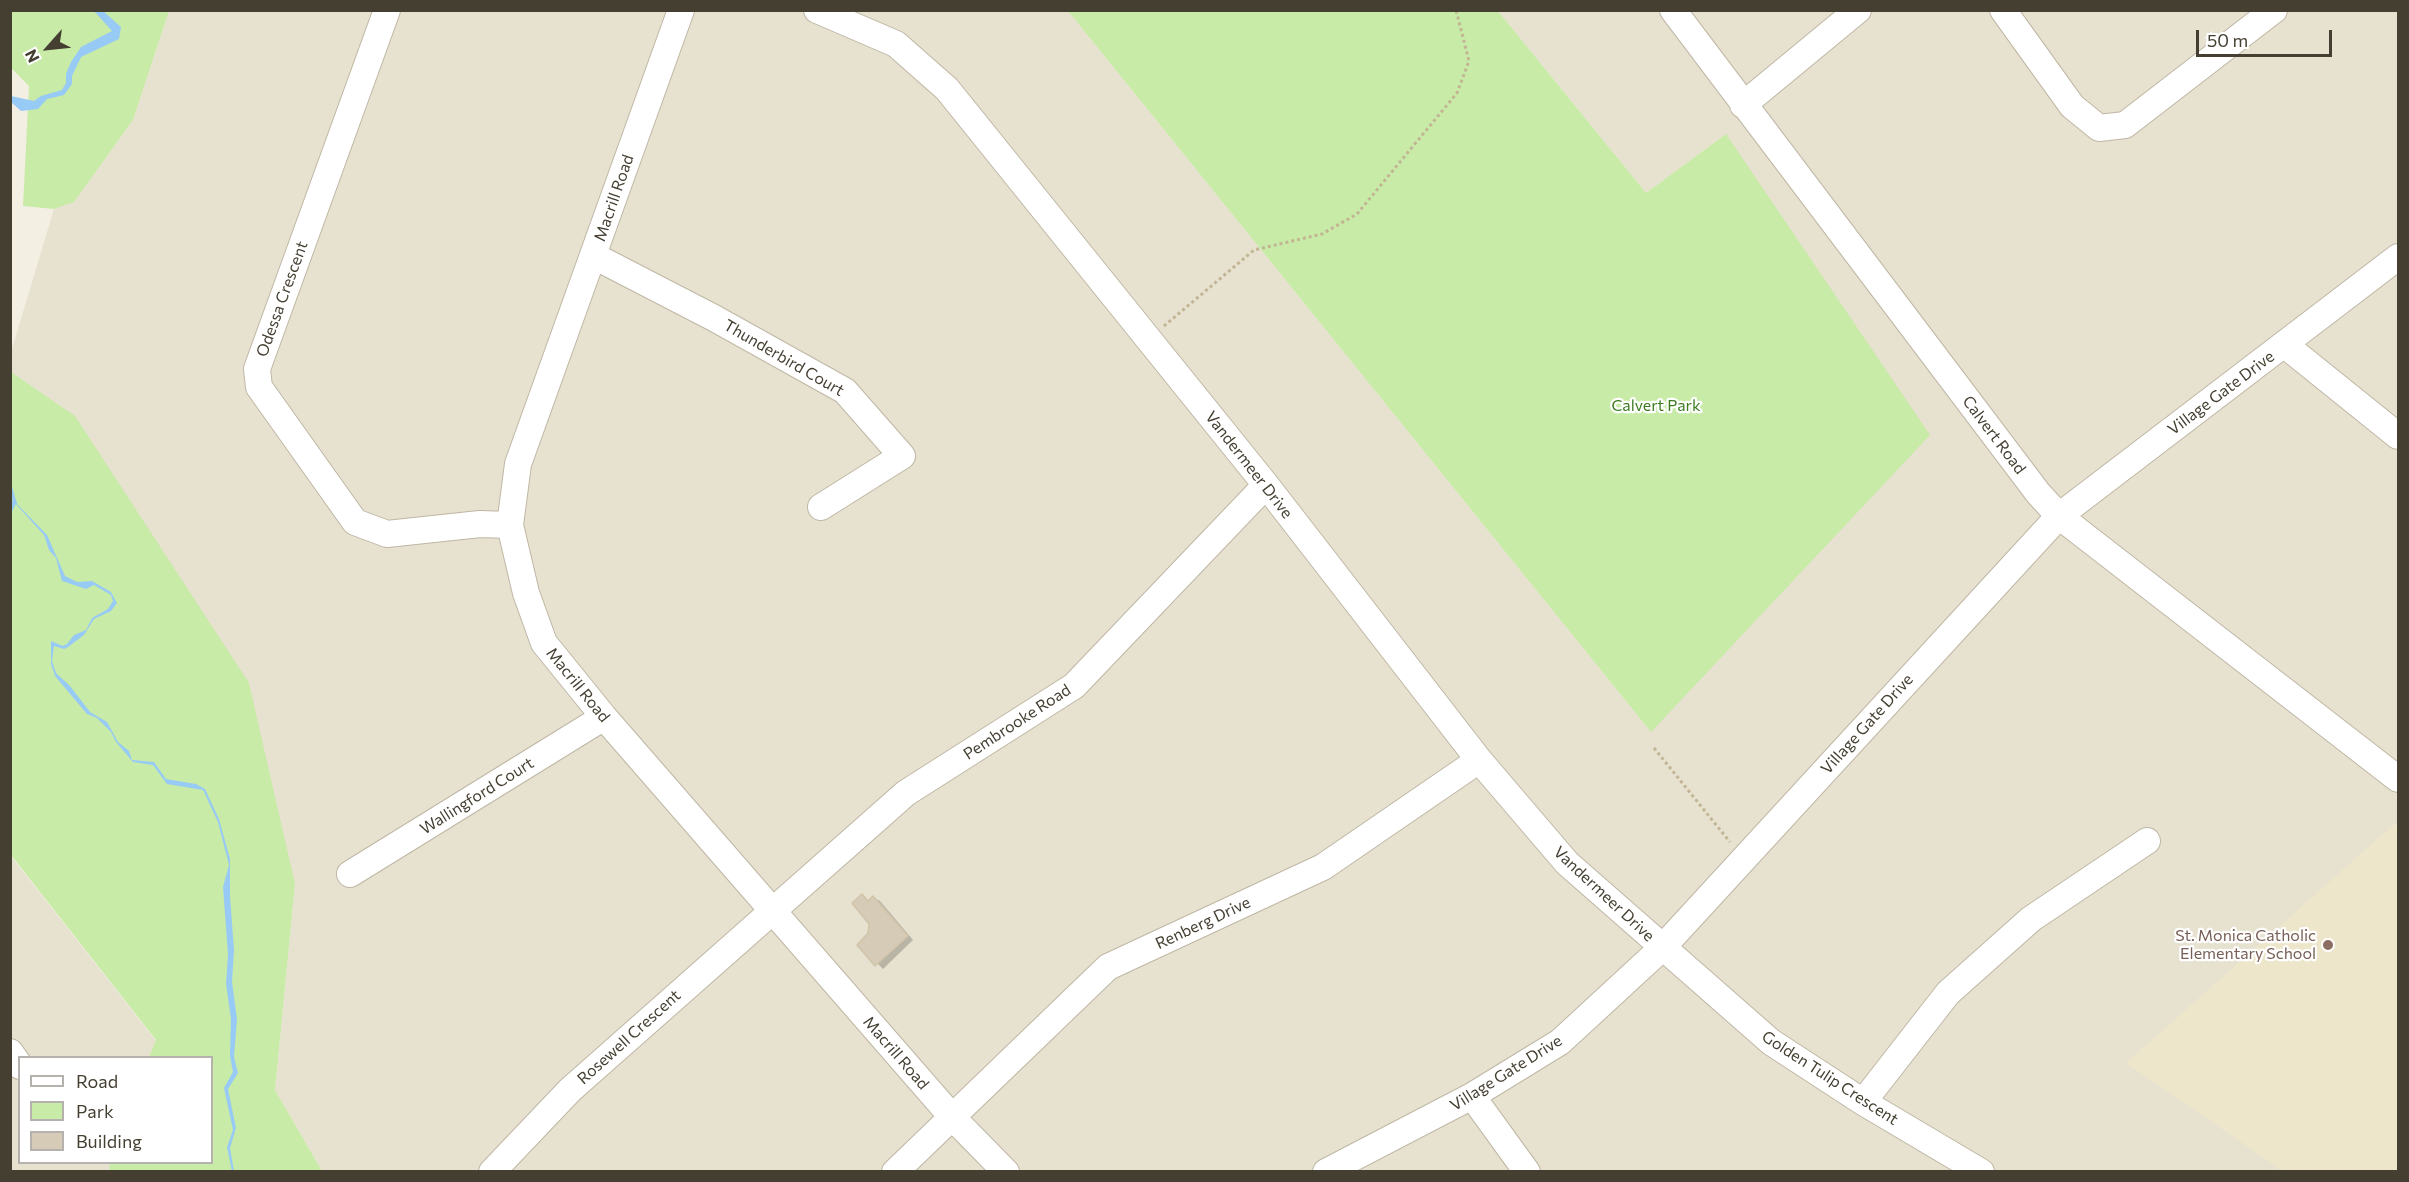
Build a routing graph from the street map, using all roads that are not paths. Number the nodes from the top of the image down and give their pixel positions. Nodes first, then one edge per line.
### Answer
1 (387, 10) edge
2 (681, 10) edge
3 (817, 10) edge
4 (1673, 10) edge
5 (1858, 10) edge
6 (2003, 10) edge
7 (2274, 10) edge
8 (1743, 105) junction
9 (594, 256) junction
10 (2398, 257) edge
11 (2285, 345) junction
12 (2398, 436) edge
13 (1266, 485) junction
14 (821, 507) dead end
15 (2059, 516) junction
16 (510, 525) junction
17 (604, 717) junction
18 (1479, 760) junction
19 (2398, 779) edge
20 (2147, 841) dead end
21 (350, 874) dead end
22 (771, 910) junction
23 (1662, 948) junction
24 (1472, 1096) junction
25 (1863, 1102) junction
26 (953, 1118) junction
27 (492, 1172) edge
28 (895, 1172) edge
29 (1006, 1172) edge
30 (1326, 1172) edge
31 (1527, 1172) edge
32 (1981, 1172) edge

1 - 16 street, Odessa Crescent
2 - 9 street, Macrill Road
3 - 13 street, Vandermeer Drive
4 - 8 street, Calvert Road
5 - 8 street
6 - 7 street
8 - 15 street, Calvert Road
9 - 14 street, Thunderbird Court
9 - 16 street, Macrill Road
10 - 11 street, Village Gate Drive
11 - 12 street
11 - 15 street, Village Gate Drive
13 - 18 street, Vandermeer Drive
13 - 22 street, Pembrooke Road
15 - 19 street, Calvert Road
15 - 23 street, Village Gate Drive
16 - 17 street, Macrill Road
17 - 21 street, Wallingford Court
17 - 22 street, Macrill Road
18 - 23 street, Vandermeer Drive
18 - 26 street, Renberg Drive
20 - 25 street
22 - 26 street, Macrill Road
22 - 27 street, Rosewell Crescent
23 - 24 street, Village Gate Drive
23 - 25 street, Golden Tulip Crescent
24 - 30 street, Village Gate Drive
24 - 31 street
25 - 32 street, Golden Tulip Crescent
26 - 28 street, Renberg Drive
26 - 29 street, Macrill Road

